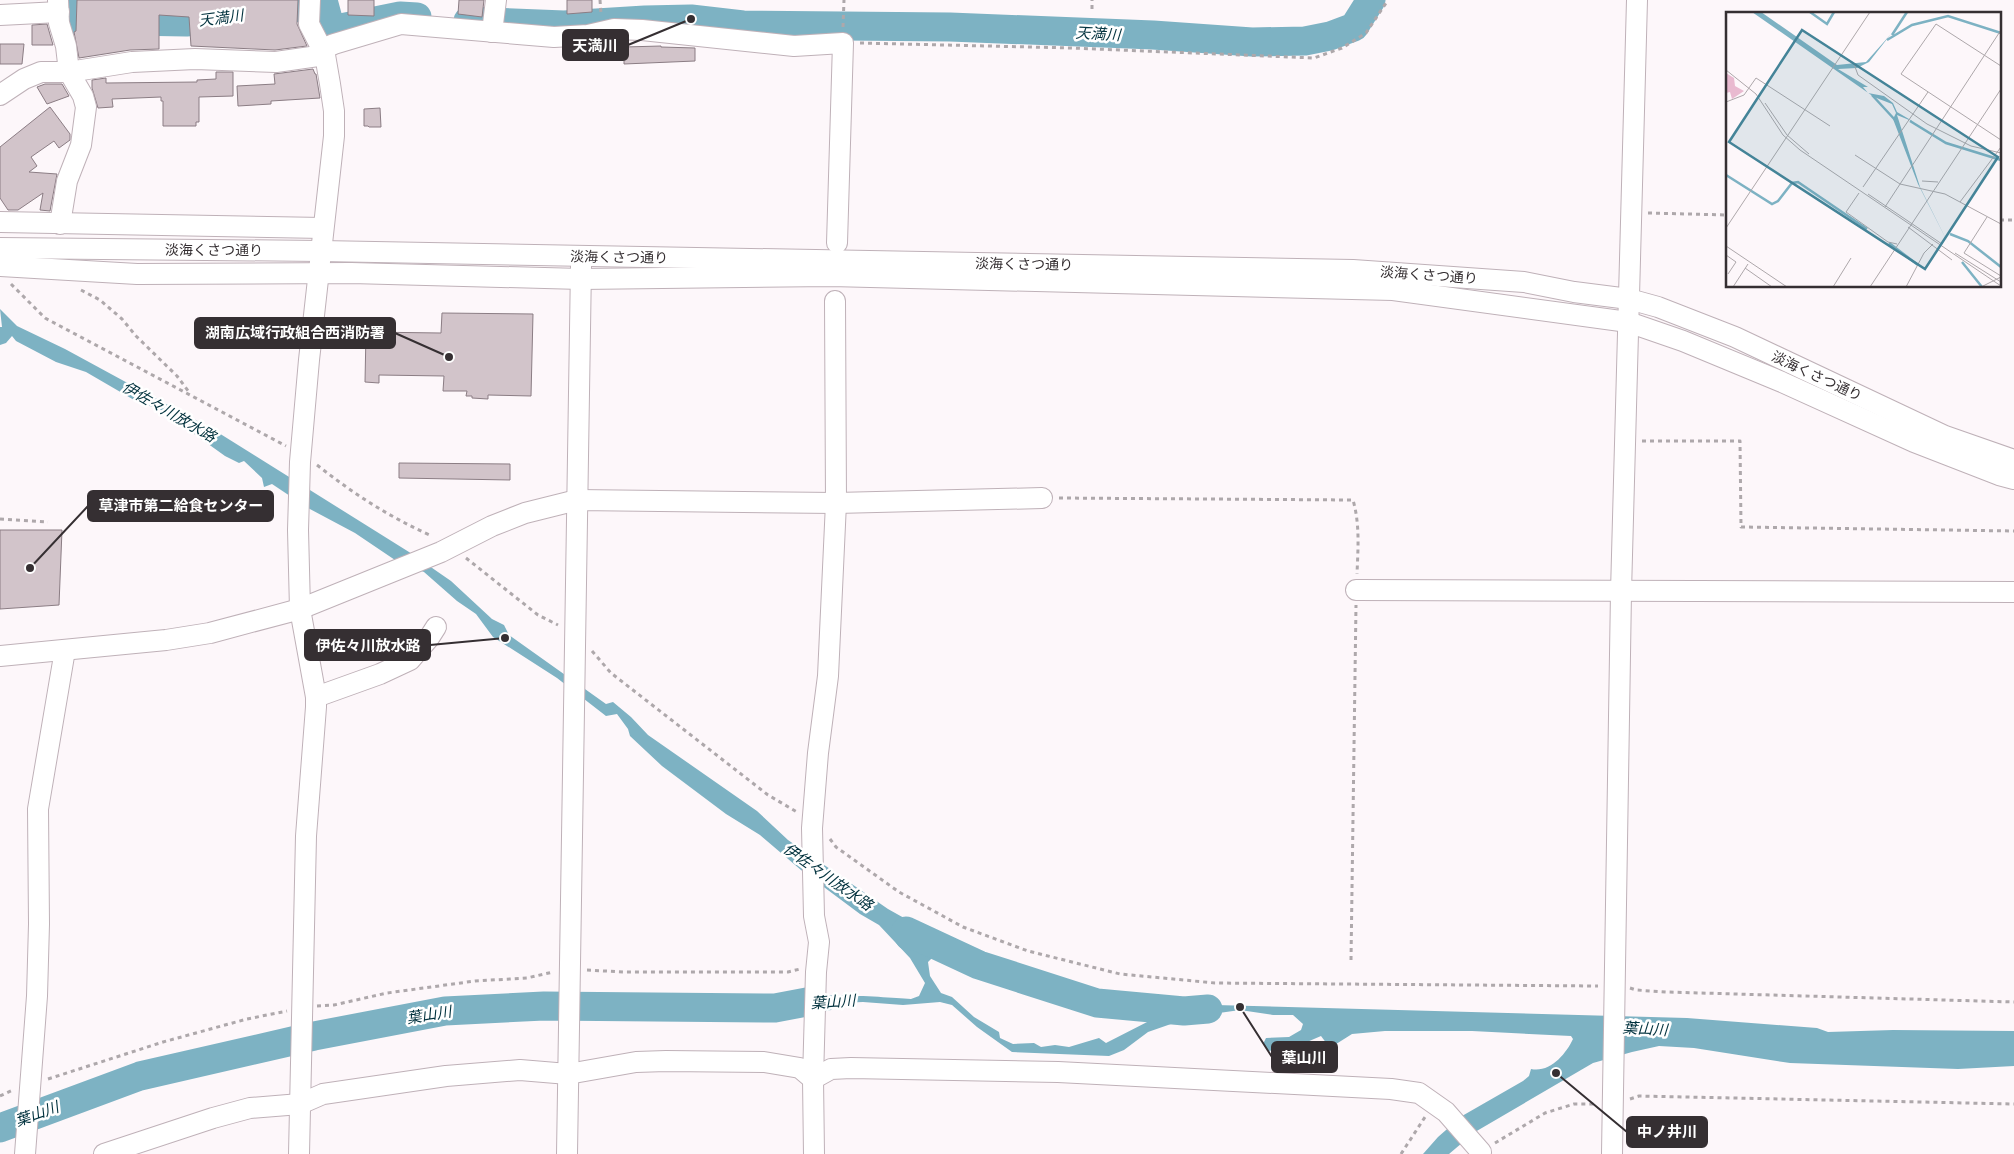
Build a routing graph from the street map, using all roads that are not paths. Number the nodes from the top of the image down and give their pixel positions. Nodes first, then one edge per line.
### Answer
1 (310, 0) edge
2 (496, 0) edge
3 (1637, 0) edge
4 (58, 6) edge
5 (0, 15) edge
6 (492, 32) junction
7 (323, 52) junction
8 (69, 72) junction
9 (0, 95) edge
10 (0, 222) edge
11 (60, 224) junction
12 (323, 228) junction
13 (837, 243) dead end
14 (0, 248) edge
15 (321, 251) junction
16 (580, 256) junction
17 (319, 273) junction
18 (4, 274) edge
19 (581, 279) junction
20 (1628, 299) junction
21 (834, 301) dead end
22 (1628, 322) junction
23 (2014, 460) edge
24 (2014, 479) edge
25 (1042, 498) road end
26 (577, 500) junction
27 (836, 503) junction
28 (1356, 590) road end
29 (1621, 592) junction
30 (2014, 592) edge
31 (300, 609) junction
32 (436, 626) dead end
33 (64, 650) junction
34 (0, 656) edge
35 (316, 697) junction
36 (568, 1074) junction
37 (813, 1078) junction
38 (300, 1102) junction
39 (1481, 1152) road end
40 (25, 1154) edge
41 (104, 1154) edge
42 (299, 1154) edge
43 (567, 1154) edge
44 (814, 1154) edge
45 (1612, 1154) edge

1 - 7 street
2 - 6 street
3 - 20 street
4 - 5 street
4 - 8 street
6 - 7 street
6 - 13 street
7 - 8 street
7 - 12 street
8 - 9 street
8 - 11 street
10 - 11 street
11 - 12 street
12 - 15 street
14 - 15 street, 淡海くさつ通り
15 - 16 street, 淡海くさつ通り
15 - 17 street
16 - 19 street
16 - 20 street, 淡海くさつ通り
17 - 18 street, 淡海くさつ通り
17 - 19 street, 淡海くさつ通り
17 - 31 street
19 - 22 street, 淡海くさつ通り
19 - 26 street
20 - 22 street
20 - 23 street, 淡海くさつ通り
21 - 27 street
22 - 24 street, 淡海くさつ通り
22 - 29 street
25 - 27 street
26 - 27 street
26 - 31 street
26 - 36 street
27 - 37 street
28 - 29 street
29 - 30 street
29 - 45 street
31 - 33 street
31 - 35 street
32 - 35 street
33 - 34 street
33 - 40 street
35 - 38 street
36 - 37 street
36 - 38 street
36 - 43 street
37 - 39 street
37 - 44 street
38 - 41 street
38 - 42 street

